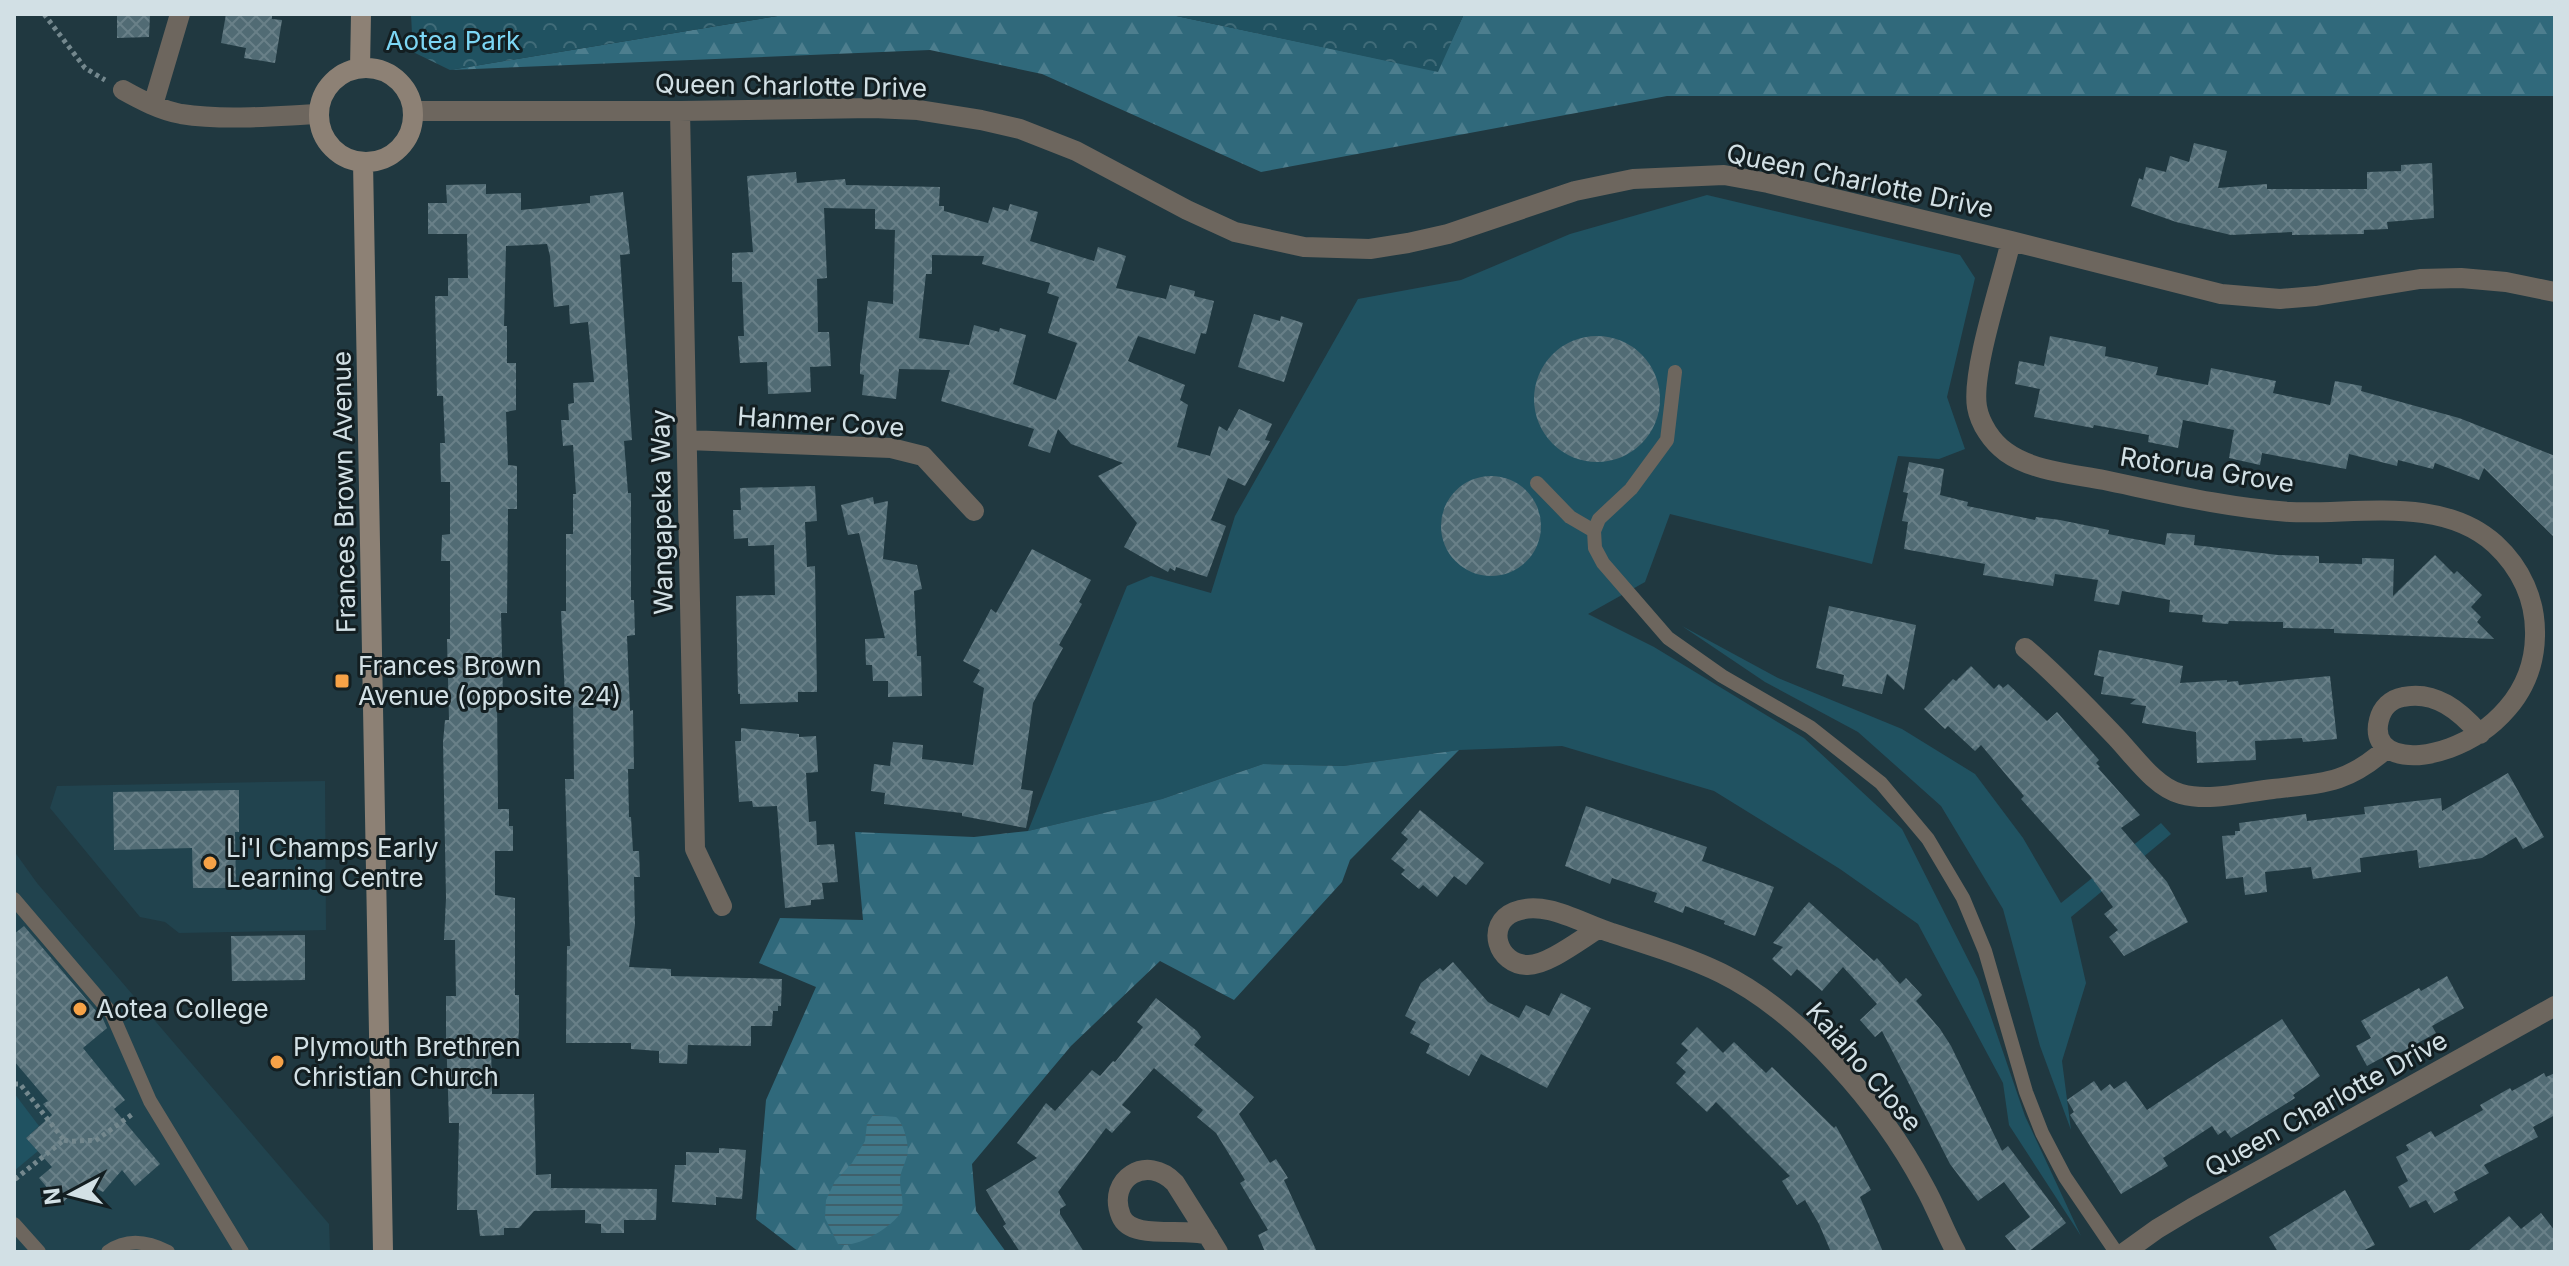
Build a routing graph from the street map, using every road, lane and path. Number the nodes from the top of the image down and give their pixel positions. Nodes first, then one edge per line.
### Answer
1 (44, 14) edge
2 (180, 14) edge
3 (361, 14) edge
4 (360, 68) junction
5 (123, 90) joint
6 (153, 105) junction
7 (413, 111) junction
8 (680, 111) junction
9 (319, 114) junction
10 (363, 162) junction
11 (2011, 241) junction
12 (2555, 292) edge
13 (1675, 372) dead end
14 (687, 440) junction
15 (1537, 483) dead end
16 (974, 511) dead end
17 (1594, 531) junction
18 (2025, 648) dead end
19 (2480, 734) junction
20 (2386, 749) junction
21 (14, 899) edge
22 (722, 906) dead end
23 (1598, 929) dead end
24 (2555, 1006) edge
25 (14, 1084) edge
26 (150, 1101) junction
27 (64, 1140) junction
28 (14, 1180) edge
29 (14, 1224) edge
30 (1213, 1244) edge
31 (39, 1252) edge
32 (108, 1252) edge
33 (168, 1252) edge
34 (242, 1252) edge
35 (383, 1252) edge
36 (1956, 1252) edge
37 (2116, 1252) edge
38 (2125, 1252) edge

1 - 5 path
2 - 6 street
3 - 4 street
4 - 7 street
4 - 9 street
5 - 6 street
6 - 9 street
7 - 8 street, Queen Charlotte Drive
7 - 10 street
8 - 11 street, Queen Charlotte Drive
8 - 14 street, Wangapeka Way
9 - 10 street
10 - 35 street, Frances Brown Avenue
11 - 12 street, Queen Charlotte Drive
11 - 19 street, Rotorua Grove
13 - 17 lane
14 - 16 street, Hanmer Cove
14 - 22 street, Wangapeka Way
15 - 17 lane
17 - 37 lane
18 - 20 street
19 - 20 street, Rotorua Grove
19 - 20 street
21 - 26 lane
23 - 36 street, Kaiaho Close
24 - 38 street, Queen Charlotte Drive
25 - 27 path
26 - 27 path
26 - 34 lane
27 - 28 path
29 - 31 lane
30 - 30 street
32 - 33 lane

